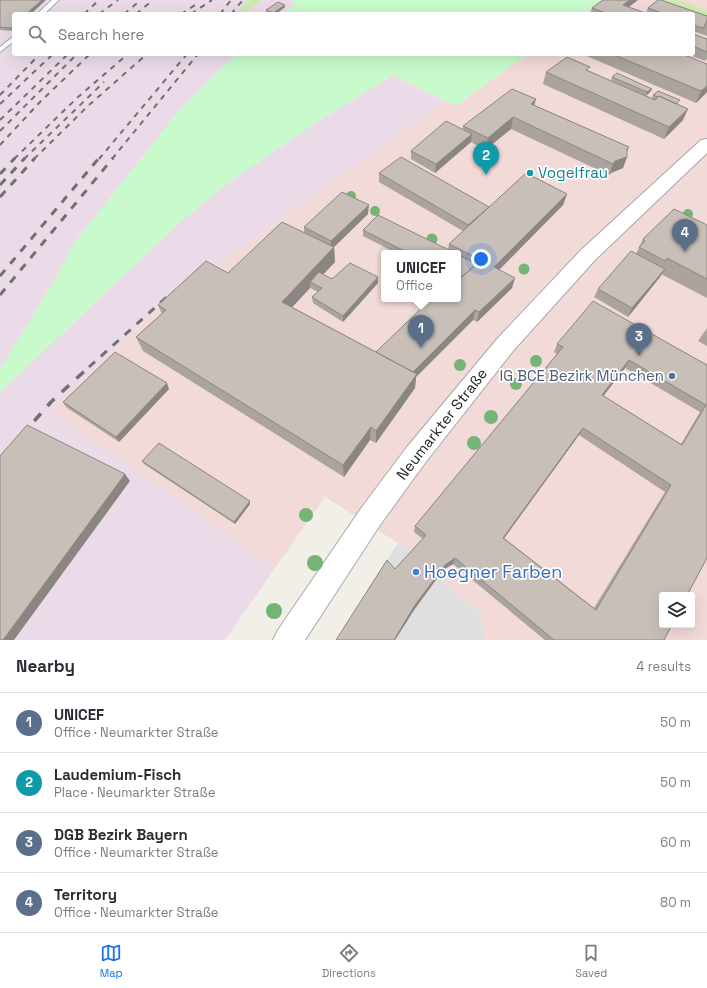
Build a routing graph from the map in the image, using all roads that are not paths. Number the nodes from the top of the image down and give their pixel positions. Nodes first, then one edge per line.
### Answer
1 (56, 0) edge
2 (42, 12) edge
3 (12, 40) edge
4 (0, 50) edge
5 (707, 144) edge
6 (288, 640) edge

1 - 2 lane
3 - 4 lane
5 - 6 street, Neumarkter Straße

